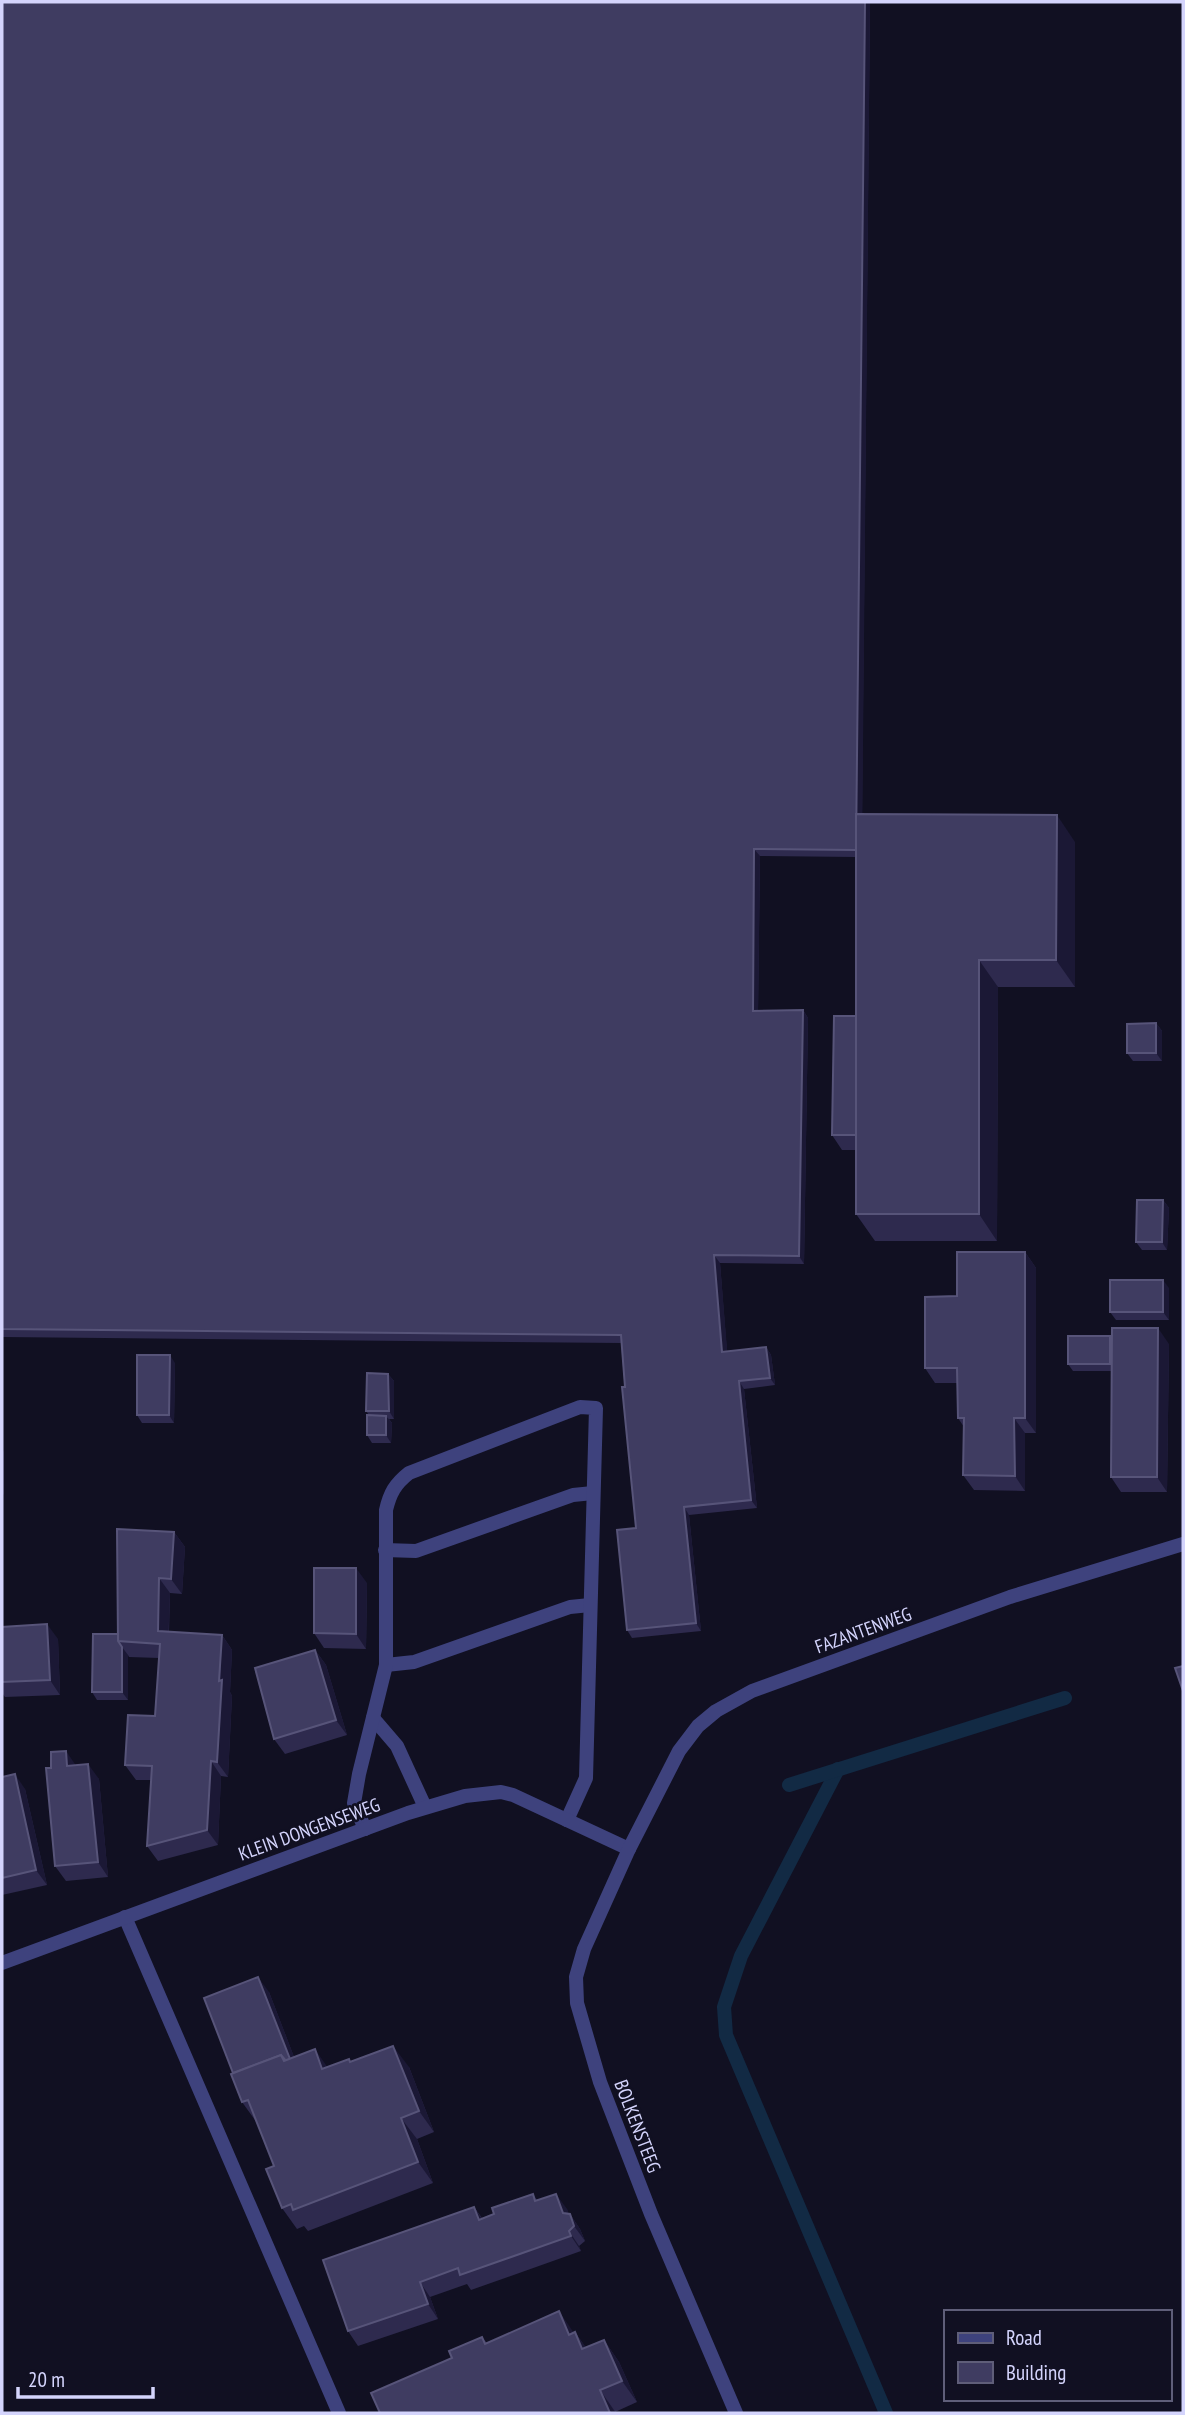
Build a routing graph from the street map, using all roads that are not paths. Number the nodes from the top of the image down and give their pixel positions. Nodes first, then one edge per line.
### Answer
1 (593, 1493) junction
2 (1183, 1544) edge
3 (385, 1550) junction
4 (590, 1605) junction
5 (386, 1665) junction
6 (373, 1718) junction
7 (425, 1807) junction
8 (567, 1820) junction
9 (365, 1829) junction
10 (629, 1849) junction
11 (125, 1917) junction
12 (2, 1963) edge
13 (339, 2413) edge
14 (736, 2413) edge

1 - 3 street
1 - 3 street
1 - 4 street
2 - 10 street, FAZANTENWEG
3 - 5 street
4 - 5 street
4 - 8 street
5 - 6 street
6 - 7 street
6 - 9 street
7 - 8 street, KLEIN DONGENSEWEG
7 - 9 street, KLEIN DONGENSEWEG
8 - 10 street, KLEIN DONGENSEWEG
9 - 11 street, KLEIN DONGENSEWEG
10 - 14 street, BOLKENSTEEG
11 - 12 street, KLEIN DONGENSEWEG
11 - 13 street

